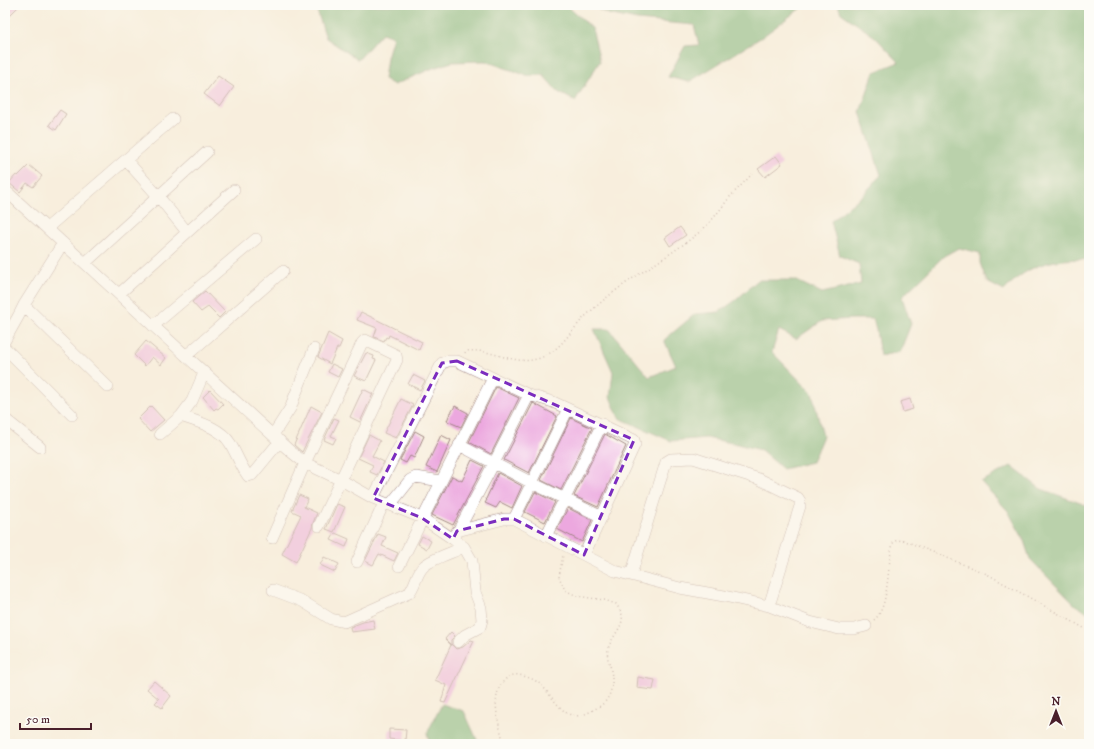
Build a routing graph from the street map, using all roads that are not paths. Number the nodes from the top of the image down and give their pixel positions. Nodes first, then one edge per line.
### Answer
1 (173, 119) dead end
2 (207, 152) dead end
3 (126, 160) junction
4 (5, 190) edge
5 (234, 190) dead end
6 (158, 196) junction
7 (47, 228) junction
8 (187, 232) junction
9 (256, 239) dead end
10 (63, 243) junction
11 (85, 263) junction
12 (283, 271) dead end
13 (119, 294) junction
14 (24, 305) junction
15 (153, 326) junction
16 (5, 340) edge
17 (5, 348) edge
18 (314, 349) dead end
19 (186, 356) junction
20 (204, 373) junction
21 (493, 378) junction
22 (108, 387) dead end
23 (530, 395) junction
24 (568, 409) junction
25 (72, 415) dead end
26 (181, 416) junction
27 (5, 419) edge
28 (602, 424) junction
29 (160, 434) dead end
30 (276, 438) junction
31 (459, 445) junction
32 (40, 447) dead end
33 (305, 463) junction
34 (494, 463) junction
35 (341, 480) junction
36 (441, 481) junction
37 (532, 483) junction
38 (373, 498) junction
39 (565, 498) junction
40 (387, 504) junction
41 (422, 518) junction
42 (602, 518) junction
43 (514, 519) junction
44 (319, 526) dead end
45 (455, 535) junction
46 (546, 536) junction
47 (272, 538) dead end
48 (464, 547) junction
49 (584, 555) junction
50 (357, 562) dead end
51 (399, 566) dead end
52 (632, 575) junction
53 (273, 590) dead end
54 (769, 606) junction
55 (866, 626) road end
56 (458, 642) dead end

1 - 3 street
2 - 6 street
3 - 6 street
3 - 7 street
4 - 7 street
5 - 8 street
6 - 8 street
6 - 11 street
7 - 10 street
8 - 13 street
9 - 15 street
10 - 11 street
10 - 14 street
11 - 13 street
12 - 19 street
13 - 15 street
14 - 16 street
14 - 22 street
15 - 19 street
17 - 25 street
18 - 30 street
19 - 20 street
20 - 26 street
20 - 30 street
21 - 23 street
21 - 31 street
21 - 38 street
23 - 24 street
23 - 34 street
24 - 28 street
24 - 37 street
26 - 29 street
26 - 30 street
27 - 32 street
28 - 39 street
28 - 42 street
30 - 33 street
31 - 34 street
31 - 36 street
33 - 35 street
33 - 35 street
33 - 47 street
34 - 37 street
34 - 45 street
35 - 38 street
35 - 44 street
36 - 40 street
36 - 41 street
37 - 39 street
37 - 43 street
38 - 40 street
39 - 42 street
39 - 46 street
40 - 41 street
40 - 50 street
41 - 45 street
41 - 51 street
42 - 49 street
43 - 45 street
43 - 46 street
45 - 48 street
46 - 49 street
48 - 53 street
48 - 56 street
49 - 52 street
52 - 54 street
52 - 54 street
54 - 55 street

